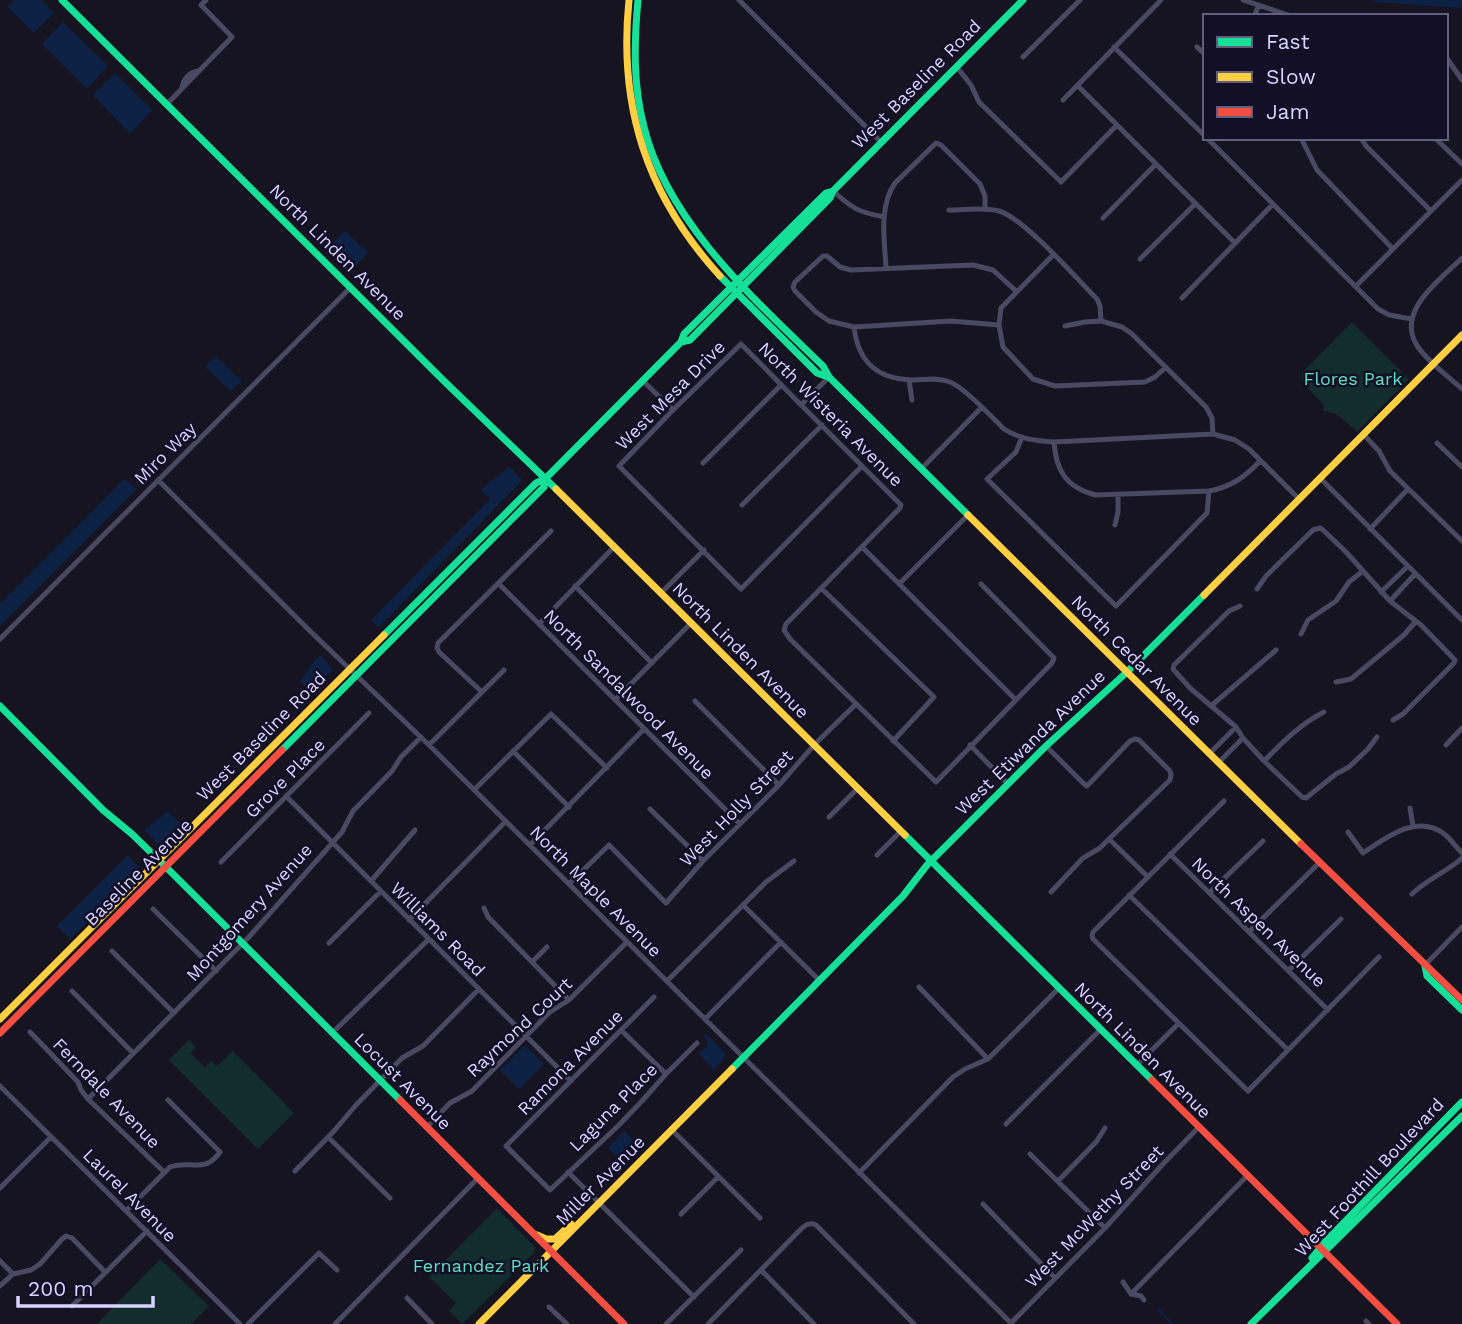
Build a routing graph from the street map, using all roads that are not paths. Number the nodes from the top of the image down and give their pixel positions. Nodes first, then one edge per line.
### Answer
1 (62, 0) edge
2 (206, 0) edge
3 (629, 0) edge
4 (638, 0) edge
5 (740, 0) edge
6 (1023, 0) edge
7 (1080, 0) edge
8 (1161, 0) edge
9 (1244, 0) edge
10 (1259, 5) junction
11 (1255, 14) edge
12 (1285, 14) edge
13 (1114, 47) junction
14 (1197, 47) dead end
15 (1203, 52) edge
16 (1023, 57) dead end
17 (1448, 60) edge
18 (956, 66) junction
19 (1462, 80) edge
20 (1078, 86) junction
21 (1063, 100) dead end
22 (167, 104) junction
23 (1116, 126) junction
24 (1203, 134) edge
25 (1209, 140) edge
26 (1302, 140) edge
27 (1362, 140) edge
28 (1437, 140) edge
29 (881, 142) junction
30 (1462, 164) edge
31 (1155, 165) junction
32 (1462, 180) edge
33 (833, 191) junction
34 (1195, 204) junction
35 (1273, 204) junction
36 (985, 209) junction
37 (949, 210) dead end
38 (1431, 211) junction
39 (884, 217) junction
40 (1103, 218) dead end
41 (1235, 243) junction
42 (1393, 249) junction
43 (1053, 255) junction
44 (1462, 258) edge
45 (1140, 259) dead end
46 (886, 269) junction
47 (741, 284) junction
48 (1356, 286) junction
49 (351, 287) junction
50 (734, 290) junction
51 (1016, 291) junction
52 (1182, 298) dead end
53 (1412, 320) junction
54 (1101, 321) junction
55 (999, 325) junction
56 (1065, 326) dead end
57 (853, 327) junction
58 (1462, 335) edge
59 (741, 344) joint
60 (1434, 363) junction
61 (1166, 367) junction
62 (829, 377) junction
63 (642, 380) junction
64 (909, 380) junction
65 (781, 385) junction
66 (1462, 389) edge
67 (912, 400) dead end
68 (802, 405) junction
69 (981, 408) junction
70 (673, 410) junction
71 (822, 425) junction
72 (1213, 434) junction
73 (1363, 434) junction
74 (1022, 437) junction
75 (1054, 442) junction
76 (1437, 443) dead end
77 (1261, 461) junction
78 (703, 463) dead end
79 (862, 466) junction
80 (1462, 467) edge
81 (921, 469) junction
82 (1320, 478) junction
83 (545, 479) junction
84 (158, 480) junction
85 (1408, 489) junction
86 (1209, 491) junction
87 (1118, 495) junction
88 (1299, 499) junction
89 (742, 505) dead end
90 (968, 515) junction
91 (1115, 525) dead end
92 (1370, 528) junction
93 (551, 531) dead end
94 (1462, 541) edge
95 (614, 547) junction
96 (862, 547) junction
97 (704, 550) junction
98 (1408, 566) junction
99 (1363, 571) junction
100 (1415, 574) junction
101 (499, 584) junction
102 (900, 584) junction
103 (981, 584) dead end
104 (576, 586) junction
105 (821, 588) junction
106 (1257, 589) dead end
107 (1381, 592) junction
108 (661, 593) junction
109 (1390, 601) junction
110 (1240, 606) dead end
111 (1462, 620) edge
112 (1416, 621) junction
113 (691, 623) junction
114 (539, 624) junction
115 (1301, 634) dead end
116 (0, 639) edge
117 (1276, 650) dead end
118 (652, 663) junction
119 (350, 669) junction
120 (504, 670) dead end
121 (1127, 672) junction
122 (357, 675) junction
123 (1336, 682) dead end
124 (482, 692) junction
125 (615, 700) junction
126 (1016, 700) junction
127 (695, 701) dead end
128 (856, 704) junction
129 (0, 706) edge
130 (1211, 706) junction
131 (1324, 712) dead end
132 (369, 713) dead end
133 (1393, 720) dead end
134 (1236, 727) junction
135 (1462, 728) edge
136 (644, 729) junction
137 (421, 737) junction
138 (1377, 737) dead end
139 (1243, 738) junction
140 (893, 741) junction
141 (815, 744) junction
142 (429, 745) junction
143 (970, 745) junction
144 (1446, 745) dead end
145 (1046, 746) junction
146 (513, 751) junction
147 (1209, 754) junction
148 (1264, 761) junction
149 (1218, 762) junction
150 (607, 768) junction
151 (1008, 784) junction
152 (779, 785) junction
153 (858, 788) junction
154 (474, 790) junction
155 (286, 796) junction
156 (1224, 801) dead end
157 (569, 807) junction
158 (1410, 808) dead end
159 (650, 809) dead end
160 (829, 817) dead end
161 (506, 821) junction
162 (740, 824) junction
163 (1413, 826) junction
164 (415, 830) dead end
165 (901, 831) junction
166 (1348, 832) dead end
167 (1109, 839) junction
168 (1263, 841) dead end
169 (331, 843) junction
170 (530, 845) junction
171 (1170, 854) junction
172 (877, 855) dead end
173 (1462, 856) edge
174 (159, 861) junction
175 (794, 861) dead end
176 (931, 861) junction
177 (221, 862) dead end
178 (704, 862) junction
179 (1320, 862) junction
180 (166, 868) junction
181 (1148, 877) junction
182 (370, 881) junction
183 (569, 884) junction
184 (381, 891) junction
185 (1051, 892) dead end
186 (1210, 892) junction
187 (1412, 894) dead end
188 (1129, 895) junction
189 (743, 905) junction
190 (484, 908) dead end
191 (153, 909) dead end
192 (1341, 919) dead end
193 (410, 920) junction
194 (1462, 927) edge
195 (1250, 931) junction
196 (429, 939) junction
197 (627, 942) junction
198 (781, 942) junction
199 (242, 943) junction
200 (329, 943) dead end
201 (547, 947) dead end
202 (112, 951) dead end
203 (1379, 957) dead end
204 (532, 961) junction
205 (1424, 965) junction
206 (1289, 970) junction
207 (216, 971) junction
208 (820, 980) junction
209 (667, 981) junction
210 (1438, 986) junction
211 (919, 987) dead end
212 (1059, 988) junction
213 (479, 989) junction
214 (72, 991) dead end
215 (654, 997) dead end
216 (569, 1000) junction
217 (1462, 1000) edge
218 (1328, 1010) junction
219 (1462, 1010) edge
220 (174, 1013) junction
221 (705, 1018) junction
222 (0, 1019) edge
223 (1178, 1024) junction
224 (621, 1030) junction
225 (1100, 1030) junction
226 (0, 1032) edge
227 (30, 1032) dead end
228 (332, 1033) junction
229 (526, 1036) junction
230 (697, 1043) dead end
231 (1288, 1051) junction
232 (133, 1053) junction
233 (743, 1057) junction
234 (988, 1059) junction
235 (1137, 1065) junction
236 (666, 1074) junction
237 (380, 1081) junction
238 (571, 1081) junction
239 (0, 1086) edge
240 (88, 1099) junction
241 (168, 1100) dead end
242 (1462, 1102) edge
243 (1006, 1111) dead end
244 (1462, 1116) edge
245 (1013, 1118) junction
246 (1006, 1124) dead end
247 (427, 1127) junction
248 (1105, 1128) dead end
249 (1198, 1128) junction
250 (671, 1129) junction
251 (51, 1137) junction
252 (328, 1137) junction
253 (1030, 1154) dead end
254 (295, 1171) dead end
255 (164, 1172) junction
256 (568, 1172) junction
257 (859, 1173) junction
258 (1247, 1176) junction
259 (718, 1177) junction
260 (478, 1178) junction
261 (1058, 1181) junction
262 (0, 1188) edge
263 (550, 1190) joint
264 (390, 1198) dead end
265 (599, 1203) junction
266 (983, 1204) dead end
267 (126, 1211) junction
268 (590, 1212) junction
269 (681, 1214) dead end
270 (760, 1218) dead end
271 (1105, 1228) junction
272 (147, 1231) junction
273 (533, 1233) junction
274 (741, 1250) dead end
275 (1322, 1250) junction
276 (551, 1252) junction
277 (0, 1261) edge
278 (337, 1270) dead end
279 (761, 1270) junction
280 (105, 1272) junction
281 (13, 1273) junction
282 (1055, 1278) junction
283 (1123, 1282) dead end
284 (0, 1286) edge
285 (1131, 1294) junction
286 (694, 1297) junction
287 (407, 1298) dead end
288 (1144, 1300) dead end
289 (72, 1306) dead end
290 (549, 1307) dead end
291 (715, 1317) junction
292 (429, 1323) edge
293 (240, 1324) edge
294 (248, 1324) edge
295 (335, 1324) edge
296 (479, 1324) edge
297 (567, 1324) edge
298 (624, 1324) edge
299 (666, 1324) edge
300 (708, 1324) edge
301 (721, 1324) edge
302 (814, 1324) edge
303 (914, 1324) edge
304 (1011, 1324) edge
305 (1251, 1324) edge
306 (1397, 1324) edge

1 - 22 main road, North Linden Avenue
2 - 22 street
3 - 50 main road, North Cedar Avenue
4 - 47 main road, North Cedar Avenue
5 - 29 street
6 - 18 main road, West Baseline Road
7 - 16 street
8 - 13 street
9 - 10 street
10 - 11 street
10 - 12 street
13 - 20 street
13 - 24 street
14 - 15 street
17 - 19 street
18 - 23 street
18 - 29 main road, West Baseline Road
20 - 21 street
20 - 23 street
22 - 49 main road, North Linden Avenue
23 - 31 street
25 - 35 street
26 - 42 street
27 - 38 street
28 - 30 street
29 - 33 main road, West Baseline Road
31 - 34 street
31 - 40 street
32 - 38 street
33 - 39 street
33 - 47 main road, West Baseline Road
34 - 41 street
34 - 45 street
35 - 41 street
35 - 48 street
36 - 37 street
36 - 39 street
36 - 43 street
38 - 42 street
39 - 46 street
41 - 52 street
42 - 48 street
43 - 51 street
43 - 54 street
44 - 53 street
46 - 51 street
46 - 57 street
47 - 50 main road, West Baseline Road
47 - 62 main road, North Cedar Avenue
48 - 53 street
49 - 83 main road, North Linden Avenue
49 - 84 street, Miro Way
50 - 62 main road, North Cedar Avenue
50 - 63 main road, West Baseline Road
51 - 55 street
53 - 60 street
54 - 56 street
54 - 61 street
55 - 57 street
55 - 61 street
57 - 64 street
58 - 60 main road, West Etiwanda Avenue
59 - 65 street, North Wisteria Avenue
59 - 70 street, West Mesa Drive
60 - 66 street
60 - 73 main road, West Etiwanda Avenue
61 - 72 street
62 - 68 street
62 - 81 main road, North Cedar Avenue
63 - 70 street
63 - 83 main road, West Baseline Road
64 - 67 street
64 - 69 street
65 - 68 street, North Wisteria Avenue
65 - 78 street
68 - 71 street, North Wisteria Avenue
69 - 74 street
69 - 81 street
70 - 97 street, West Mesa Drive
71 - 79 street, North Wisteria Avenue
71 - 89 street
72 - 75 street
72 - 77 street
73 - 82 main road, West Etiwanda Avenue
73 - 85 street
74 - 75 street
74 - 86 street
75 - 87 street
76 - 80 street
77 - 86 street
77 - 88 street
79 - 96 street, North Wisteria Avenue
79 - 97 street
81 - 90 main road, North Cedar Avenue
82 - 88 main road, West Etiwanda Avenue
82 - 92 street
83 - 95 main road, North Linden Avenue
83 - 119 main road, West Baseline Road
83 - 122 main road, West Baseline Road
84 - 116 street, Miro Way
84 - 119 street, North Maple Avenue
85 - 92 street
85 - 94 street
86 - 87 street
87 - 91 street
88 - 121 main road, West Etiwanda Avenue
90 - 102 street
90 - 121 main road, North Cedar Avenue
92 - 98 street
93 - 101 street
95 - 104 street
95 - 108 main road, North Linden Avenue
96 - 102 street
96 - 105 street
97 - 108 street
98 - 100 street
98 - 107 street
99 - 106 street
99 - 107 street
99 - 115 street
100 - 109 street
100 - 111 street
101 - 114 street, North Sandalwood Avenue
101 - 124 street
102 - 126 street
103 - 126 street
104 - 114 street
104 - 118 street
105 - 128 street
105 - 140 street
107 - 109 street
108 - 113 main road, North Linden Avenue
109 - 112 street
110 - 130 street
112 - 123 street
112 - 133 street
113 - 118 street
113 - 141 main road, North Linden Avenue
114 - 125 street, North Sandalwood Avenue
117 - 130 street
118 - 125 street
119 - 122 street, North Maple Avenue
119 - 174 main road, West Baseline Road
120 - 124 street
121 - 145 main road, West Etiwanda Avenue
121 - 147 main road, North Cedar Avenue
122 - 137 street, North Maple Avenue
122 - 180 main road, Baseline Avenue
124 - 142 street
125 - 136 street, North Sandalwood Avenue
126 - 143 street
127 - 152 street
128 - 140 street
128 - 141 street, West Holly Street
129 - 174 main road, Locust Avenue
130 - 134 street
131 - 148 street
132 - 155 street, Grove Place
134 - 139 street
134 - 147 street
135 - 144 street
136 - 150 street
136 - 162 street, North Sandalwood Avenue
137 - 142 street, North Maple Avenue
137 - 169 street, Montgomery Avenue
138 - 148 street
139 - 148 street
139 - 149 street
140 - 143 street
141 - 152 street, West Holly Street
141 - 153 main road, North Linden Avenue
142 - 154 street, North Maple Avenue
143 - 151 street
145 - 151 main road, West Etiwanda Avenue
145 - 167 street
146 - 150 street
146 - 154 street
146 - 157 street
147 - 149 main road, North Cedar Avenue
149 - 179 main road, North Cedar Avenue
150 - 157 street
151 - 176 main road, West Etiwanda Avenue
152 - 162 street, West Holly Street
153 - 160 street
153 - 165 main road, North Linden Avenue
154 - 161 street, North Maple Avenue
155 - 169 street, Williams Road
155 - 177 street, Grove Place
156 - 171 street
157 - 170 street
158 - 163 street
159 - 178 street
161 - 170 street, North Maple Avenue
161 - 193 street
162 - 178 street, West Holly Street
163 - 166 street
163 - 173 street
164 - 182 street
165 - 172 street
165 - 176 main road, North Linden Avenue
167 - 181 street
167 - 185 street
168 - 186 street
169 - 182 street, Williams Road
169 - 199 street, Montgomery Avenue
170 - 183 street, North Maple Avenue
171 - 181 street
171 - 186 street, North Aspen Avenue
173 - 187 street
174 - 180 main road, Locust Avenue
174 - 222 main road, West Baseline Road
175 - 189 street
176 - 208 main road, West Etiwanda Avenue
176 - 212 main road, North Linden Avenue
178 - 183 street, West Holly Street
179 - 195 street
179 - 205 main road, North Cedar Avenue
180 - 199 main road, Locust Avenue
180 - 226 main road, Baseline Avenue
181 - 188 street
182 - 184 street, Williams Road
183 - 197 street, North Maple Avenue
184 - 193 street, Williams Road
184 - 200 street
186 - 195 street, North Aspen Avenue
188 - 223 street
188 - 231 street
189 - 198 street
189 - 209 street
190 - 204 street
191 - 207 street
192 - 206 street
193 - 196 street, Williams Road
194 - 205 street
195 - 206 street, North Aspen Avenue
196 - 213 street, Williams Road
196 - 228 street
197 - 209 street, North Maple Avenue
197 - 216 street, Raymond Court
198 - 208 street
198 - 221 street
199 - 207 street, Montgomery Avenue
199 - 228 main road, Locust Avenue
201 - 204 street
202 - 220 street
203 - 218 street
204 - 216 street
205 - 210 main road, North Cedar Avenue
205 - 217 main road, North Cedar Avenue
206 - 218 street, North Aspen Avenue
207 - 220 street, Montgomery Avenue
208 - 233 main road, West Etiwanda Avenue
209 - 221 street, North Maple Avenue
210 - 217 main road
210 - 219 main road, North Cedar Avenue
211 - 234 street
212 - 225 main road, North Linden Avenue
212 - 234 street
213 - 229 street, Williams Road
213 - 237 street
214 - 232 street
215 - 224 street, Ramona Avenue
216 - 229 street, Raymond Court
218 - 231 street
220 - 232 street, Montgomery Avenue
221 - 233 street, North Maple Avenue
223 - 231 street
223 - 235 street
224 - 236 street
224 - 238 street, Ramona Avenue
225 - 235 main road, North Linden Avenue
225 - 245 street
227 - 240 street, Ferndale Avenue
228 - 237 main road, Locust Avenue
229 - 238 street, Williams Road
229 - 247 street, Raymond Court
230 - 236 street, Laguna Place
232 - 240 street, Montgomery Avenue
233 - 250 main road, Miller Avenue
233 - 257 street, North Maple Avenue
234 - 257 street
235 - 249 main road, North Linden Avenue
236 - 256 street, Laguna Place
237 - 247 main road, Locust Avenue
237 - 252 street
238 - 263 street, Ramona Avenue
239 - 251 street, Laurel Avenue
240 - 255 street, Ferndale Avenue
241 - 255 street
242 - 275 main road, West Foothill Boulevard
243 - 245 street
244 - 275 main road, West Foothill Boulevard
245 - 246 street
247 - 260 main road, Locust Avenue
248 - 261 street
249 - 258 main road, North Linden Avenue
249 - 271 street, West McWethy Street
250 - 259 street
250 - 265 main road, Miller Avenue
251 - 262 street
251 - 267 street, Laurel Avenue
252 - 254 street
252 - 264 street
253 - 261 street
255 - 267 street
256 - 263 street, Laguna Place
256 - 265 street
257 - 304 street, North Maple Avenue
258 - 275 main road, North Linden Avenue
258 - 285 street
259 - 269 street
259 - 270 street
260 - 273 main road, Locust Avenue
260 - 295 street
261 - 271 street
265 - 268 main road, Miller Avenue
265 - 286 street
266 - 282 street
267 - 272 street, Laurel Avenue
268 - 273 main road
268 - 276 main road, Miller Avenue
271 - 282 street, West McWethy Street
272 - 280 street
272 - 293 street, Laurel Avenue
273 - 276 main road, Locust Avenue
274 - 286 street
275 - 305 main road, West Foothill Boulevard
275 - 306 main road, North Linden Avenue
276 - 296 main road, Miller Avenue
276 - 298 main road, Locust Avenue
277 - 281 street
278 - 294 street
279 - 291 street
279 - 302 street
279 - 303 street
280 - 281 street
280 - 289 street
281 - 284 street
282 - 304 street, West McWethy Street
283 - 285 street
285 - 288 street
286 - 299 street
287 - 292 street
290 - 297 street
291 - 300 street
291 - 301 street

